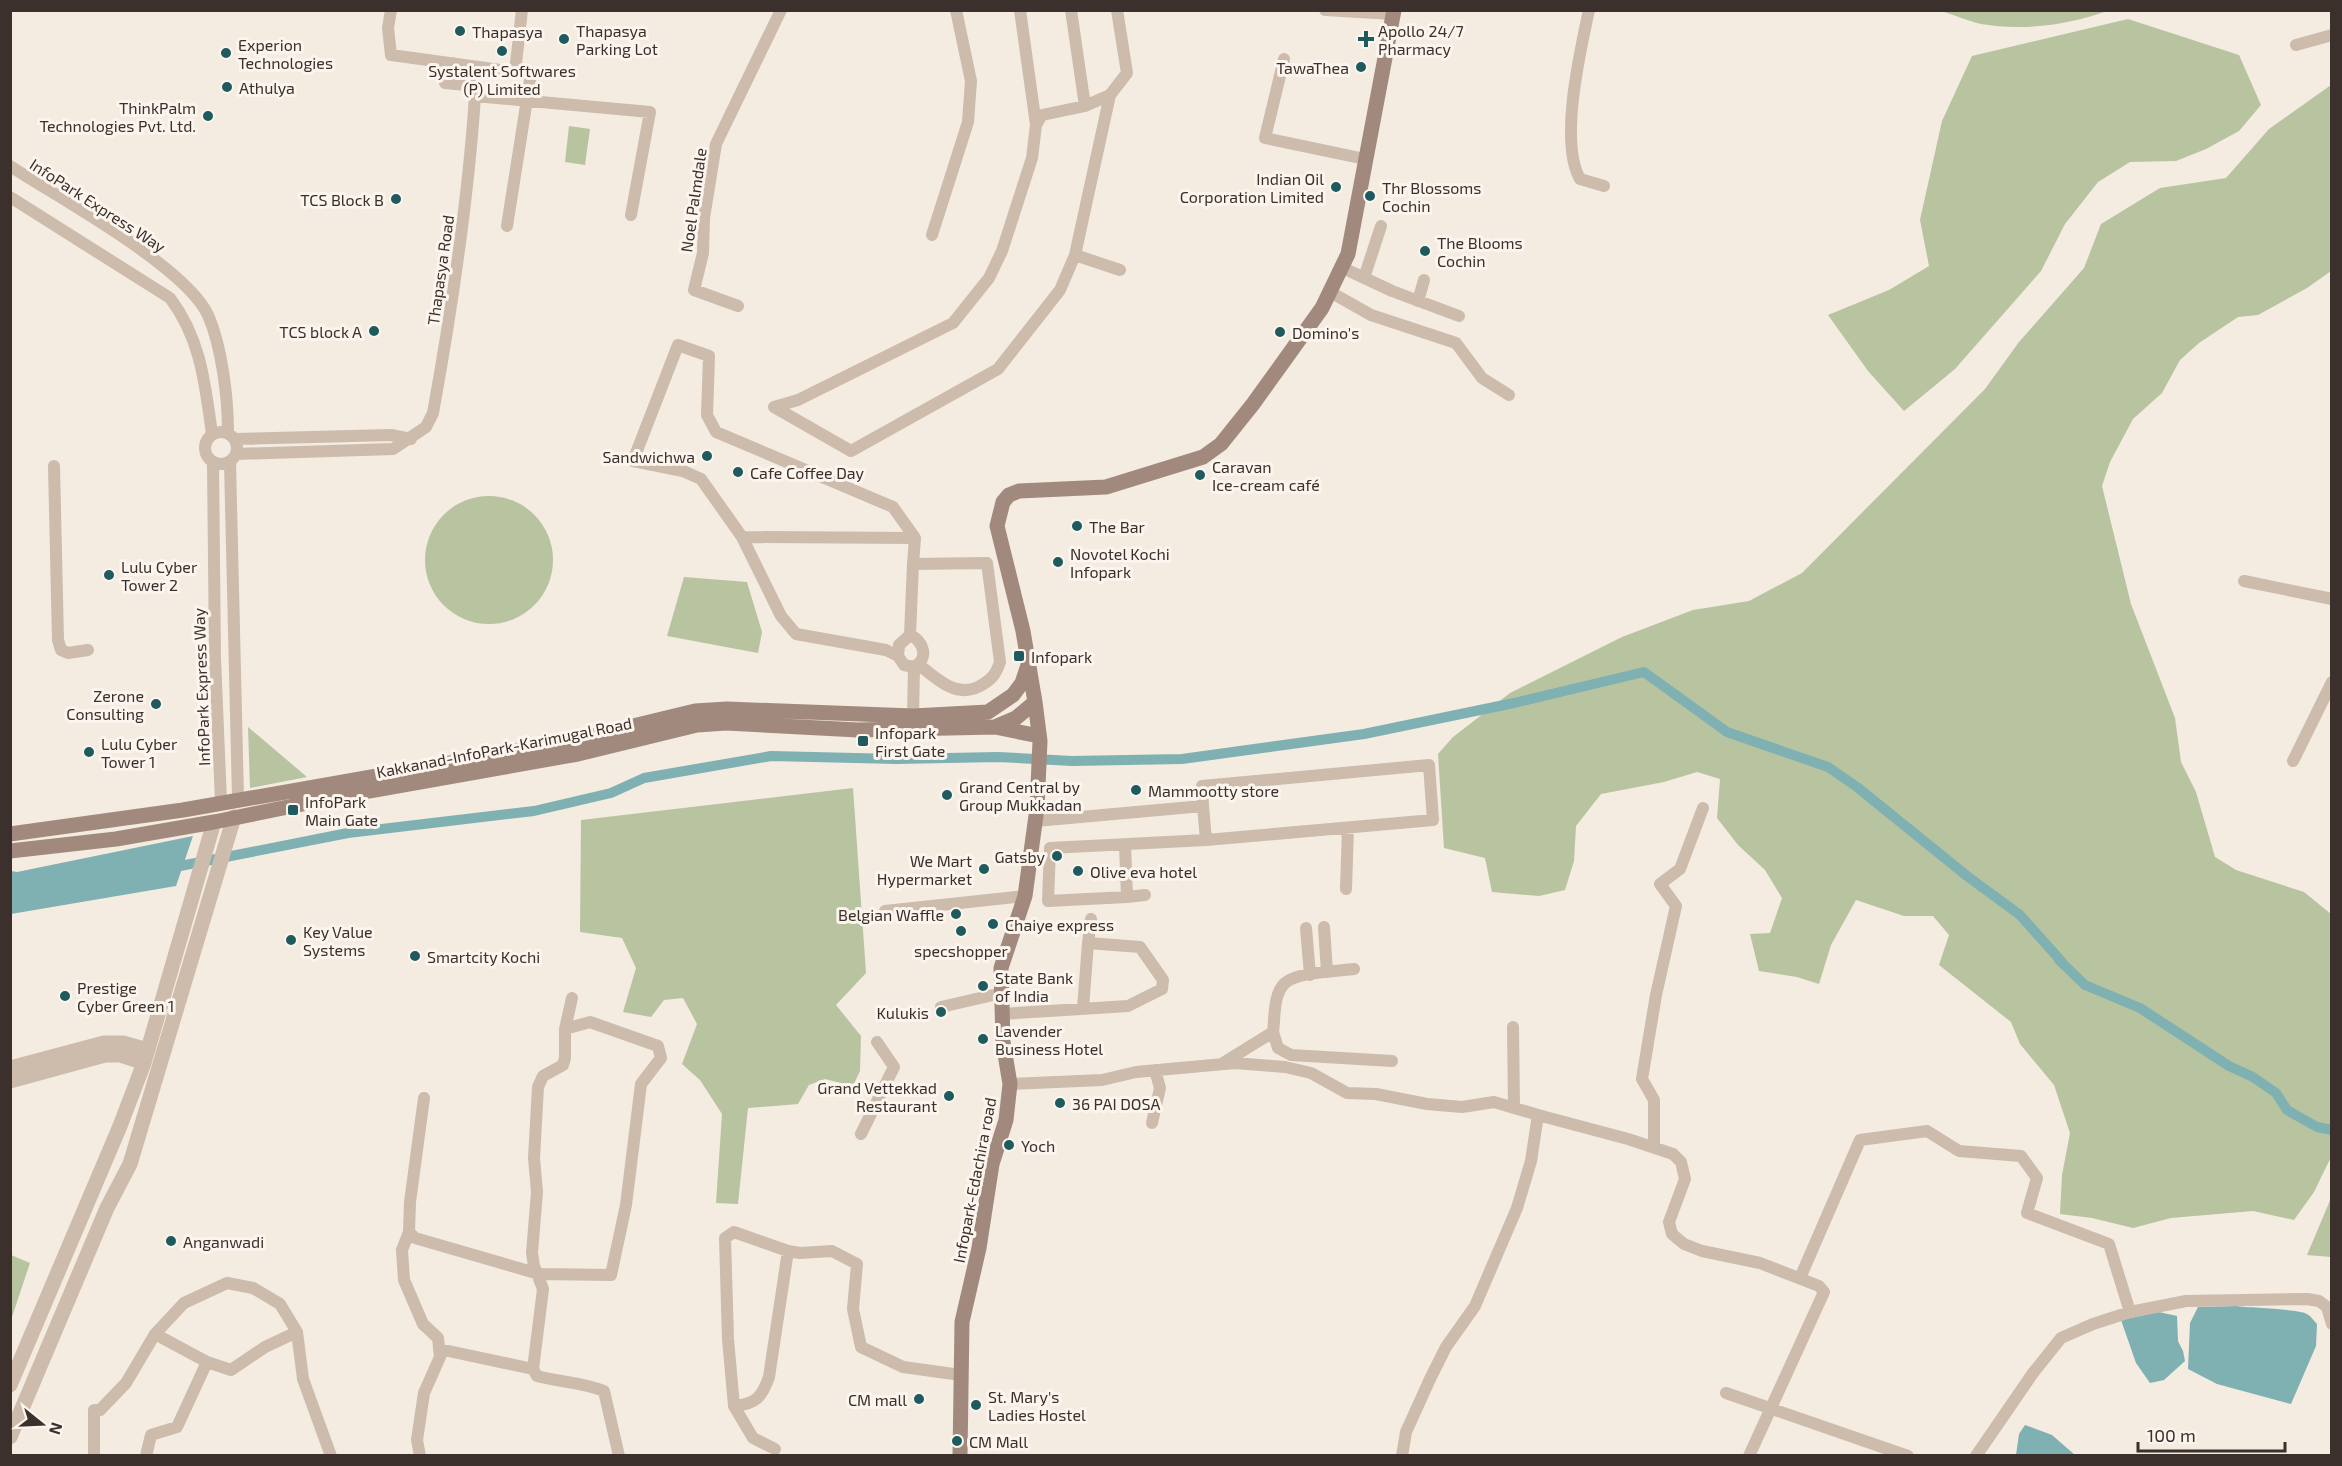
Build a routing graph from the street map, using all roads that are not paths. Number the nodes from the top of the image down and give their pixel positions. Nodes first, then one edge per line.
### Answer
1 (391, 10) edge
2 (522, 10) edge
3 (781, 10) edge
4 (956, 10) edge
5 (1020, 10) edge
6 (1071, 10) edge
7 (1117, 10) edge
8 (1324, 10) edge
9 (1589, 10) edge
10 (1393, 12) edge
11 (2331, 35) edge
12 (2296, 45) dead end
13 (1284, 59) dead end
14 (453, 63) junction
15 (531, 74) dead end
16 (1110, 95) junction
17 (475, 96) junction
18 (526, 101) junction
19 (1084, 106) junction
20 (1036, 125) junction
21 (1365, 159) junction
22 (10, 166) edge
23 (1604, 186) dead end
24 (10, 197) edge
25 (632, 215) dead end
26 (507, 226) dead end
27 (1381, 226) dead end
28 (932, 235) dead end
29 (1075, 255) junction
30 (1343, 268) junction
31 (1120, 270) dead end
32 (1364, 278) junction
33 (1424, 280) dead end
34 (1332, 293) junction
35 (1418, 301) junction
36 (738, 306) dead end
37 (1459, 316) dead end
38 (1509, 395) dead end
39 (212, 434) junction
40 (231, 436) junction
41 (411, 439) junction
42 (233, 458) junction
43 (213, 462) junction
44 (54, 466) dead end
45 (742, 537) junction
46 (915, 538) junction
47 (914, 564) junction
48 (2244, 581) dead end
49 (2331, 599) edge
50 (910, 635) junction
51 (88, 651) dead end
52 (898, 656) junction
53 (1028, 665) junction
54 (916, 666) junction
55 (2331, 682) edge
56 (1035, 702) junction
57 (913, 716) junction
58 (809, 719) junction
59 (994, 727) junction
60 (1040, 739) junction
61 (2292, 761) dead end
62 (238, 798) junction
63 (221, 802) junction
64 (1203, 806) junction
65 (1703, 808) dead end
66 (234, 818) junction
67 (1036, 821) junction
68 (1348, 828) junction
69 (212, 829) junction
70 (10, 834) edge
71 (1206, 840) junction
72 (1125, 845) junction
73 (10, 851) edge
74 (1346, 889) dead end
75 (1144, 895) dead end
76 (1025, 896) junction
77 (1126, 897) junction
78 (885, 911) dead end
79 (1091, 919) dead end
80 (1324, 927) dead end
81 (1306, 928) dead end
82 (1088, 943) junction
83 (1354, 969) dead end
84 (1328, 972) junction
85 (1310, 975) junction
86 (1002, 993) junction
87 (572, 998) dead end
88 (941, 1007) dead end
89 (1083, 1008) junction
90 (1002, 1014) junction
91 (1513, 1027) dead end
92 (565, 1029) junction
93 (1273, 1032) junction
94 (877, 1042) dead end
95 (146, 1056) junction
96 (1392, 1061) dead end
97 (1222, 1063) junction
98 (10, 1068) edge
99 (1155, 1070) junction
100 (10, 1081) edge
101 (1010, 1084) junction
102 (424, 1098) dead end
103 (1514, 1107) junction
104 (1538, 1115) junction
105 (1152, 1123) dead end
106 (861, 1134) dead end
107 (1653, 1146) junction
108 (409, 1232) junction
109 (788, 1251) junction
110 (539, 1274) junction
111 (1800, 1278) junction
112 (2130, 1312) junction
113 (2331, 1324) edge
114 (297, 1332) junction
115 (155, 1334) junction
116 (439, 1349) junction
117 (207, 1362) junction
118 (533, 1370) junction
119 (962, 1375) junction
120 (10, 1386) edge
121 (1726, 1393) dead end
122 (734, 1406) junction
123 (1772, 1407) junction
124 (10, 1437) edge
125 (775, 1449) dead end
126 (94, 1455) edge
127 (146, 1455) edge
128 (331, 1455) edge
129 (420, 1455) edge
130 (619, 1455) edge
131 (960, 1455) edge
132 (1402, 1455) edge
133 (1749, 1455) edge
134 (1908, 1455) edge
135 (1976, 1455) edge

1 - 14 street
2 - 14 street
3 - 36 street, Noel Palmdale
4 - 28 street
5 - 20 street
6 - 19 street
7 - 16 street
8 - 10 street
9 - 23 street
10 - 21 main road
11 - 12 street
13 - 21 street
14 - 17 street
15 - 18 street
16 - 19 street
16 - 29 street
17 - 18 street
17 - 41 street, Thapasya Road
18 - 25 street
18 - 26 street
19 - 20 street
20 - 29 street
21 - 30 main road
22 - 40 street, InfoPark Express Way
24 - 39 street
27 - 32 street
29 - 31 street
30 - 32 street
30 - 34 main road
32 - 35 street
33 - 35 street
34 - 38 street
34 - 53 main road
35 - 37 street
39 - 40 street
39 - 43 street
40 - 41 street
40 - 42 street
41 - 42 street, Thapasya Road
42 - 43 street
42 - 62 street, InfoPark Express Way
43 - 63 street, InfoPark Express Way
44 - 51 street
45 - 46 street
45 - 46 street
45 - 52 street
46 - 47 street
47 - 50 street
47 - 54 street
48 - 49 street
50 - 52 street
50 - 54 street
52 - 54 street
53 - 56 main road
53 - 57 main road, Kakkanad-InfoPark-Karimugal Road
54 - 57 street
55 - 61 street
56 - 59 main road, Kakkanad-InfoPark-Karimugal Road
56 - 60 main road, Infopark-Edachira road
57 - 58 main road, Kakkanad-InfoPark-Karimugal Road
58 - 59 main road, Kakkanad-InfoPark-Karimugal Road
58 - 62 main road, Kakkanad-InfoPark-Karimugal Road
58 - 66 main road, Kakkanad-InfoPark-Karimugal Road
59 - 60 main road
60 - 67 main road, Infopark-Edachira road
62 - 63 main road, Kakkanad-InfoPark-Karimugal Road
63 - 70 main road, Kakkanad-InfoPark-Karimugal Road
64 - 67 street
64 - 68 street
64 - 71 street
65 - 107 street
66 - 69 main road, Kakkanad-InfoPark-Karimugal Road
66 - 124 street
67 - 76 main road, Infopark-Edachira road
68 - 71 street
68 - 74 street
69 - 73 main road, Kakkanad-InfoPark-Karimugal Road
69 - 95 street
71 - 72 street
72 - 77 street
72 - 77 street
75 - 77 street
76 - 78 street
76 - 86 main road, Infopark-Edachira road
79 - 82 street
80 - 84 street
81 - 85 street
82 - 89 street
82 - 89 street
83 - 84 street
84 - 85 street
85 - 93 street
86 - 88 street
86 - 90 main road, Infopark-Edachira road
87 - 92 street
89 - 90 street
90 - 101 main road, Infopark-Edachira road
91 - 103 street
92 - 110 street
92 - 110 street
93 - 96 street
93 - 97 street
94 - 106 street
95 - 98 street
95 - 100 street
95 - 120 street
97 - 99 street
97 - 103 street
99 - 101 street
99 - 105 street
101 - 119 main road, Infopark-Edachira road
102 - 108 street
103 - 104 street
104 - 107 street
104 - 132 street
107 - 111 street
108 - 110 street
108 - 116 street
109 - 119 street
109 - 122 street
109 - 122 street
110 - 118 street
111 - 112 street
111 - 123 street
112 - 113 street
112 - 135 street
114 - 115 street
114 - 117 street
114 - 128 street
115 - 117 street
115 - 126 street
116 - 118 street
116 - 129 street
117 - 127 street
118 - 130 street
119 - 131 main road, Infopark-Edachira road
121 - 123 street
122 - 125 street
123 - 133 street
123 - 134 street

